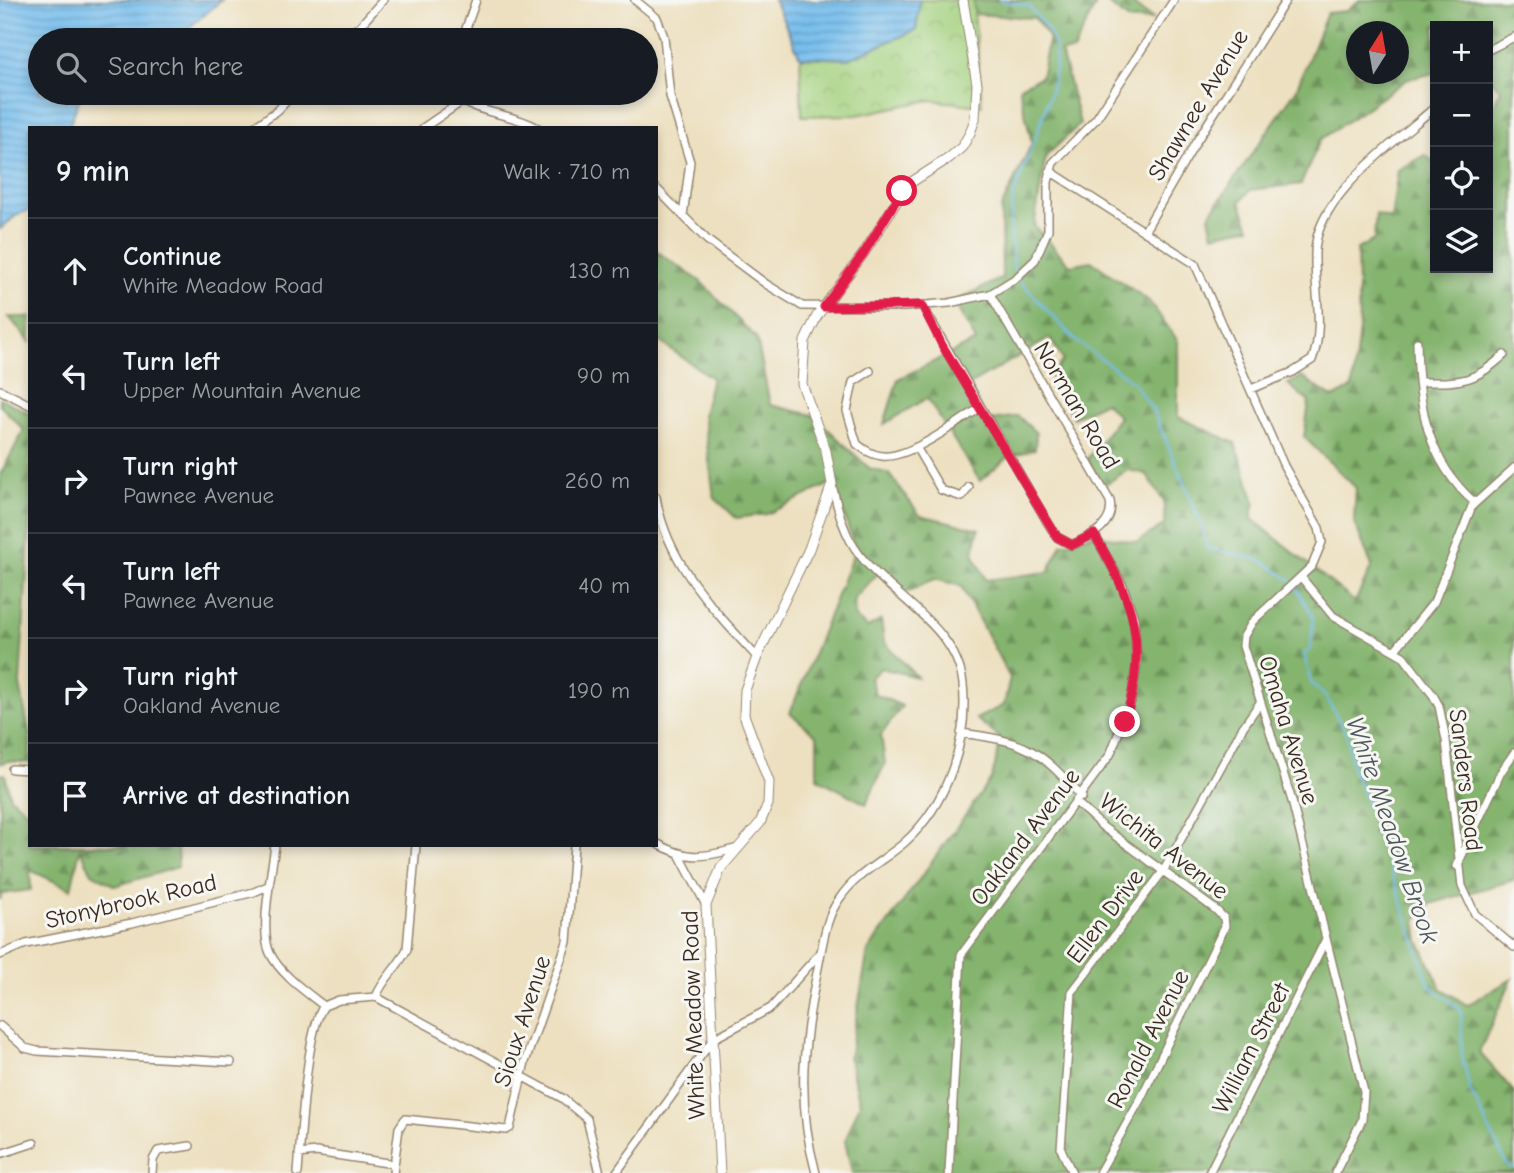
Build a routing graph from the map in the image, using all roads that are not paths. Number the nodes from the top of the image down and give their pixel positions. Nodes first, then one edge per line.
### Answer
1 (383, 0) edge
2 (476, 0) edge
3 (635, 0) edge
4 (963, 0) edge
5 (1174, 0) edge
6 (1286, 0) edge
7 (358, 28) edge
8 (466, 28) edge
9 (1514, 37) edge
10 (1493, 48) edge
11 (283, 105) edge
12 (452, 105) edge
13 (474, 105) edge
14 (1430, 111) edge
15 (256, 126) edge
16 (426, 126) edge
17 (533, 126) edge
18 (1050, 171) junction
19 (658, 190) edge
20 (683, 216) junction
21 (1144, 232) junction
22 (990, 294) junction
23 (922, 305) junction
24 (824, 307) junction
25 (1418, 342) dead end
26 (1504, 355) dead end
27 (870, 370) dead end
28 (1419, 382) junction
29 (1251, 389) junction
30 (0, 390) edge
31 (28, 404) edge
32 (980, 408) junction
33 (916, 447) junction
34 (1514, 468) edge
35 (832, 484) junction
36 (969, 487) dead end
37 (1475, 503) junction
38 (658, 505) edge
39 (1094, 534) junction
40 (666, 537) junction
41 (658, 539) edge
42 (1299, 579) junction
43 (1395, 650) junction
44 (757, 657) junction
45 (1259, 704) junction
46 (961, 733) junction
47 (1514, 753) edge
48 (12, 769) dead end
49 (28, 770) edge
50 (1079, 800) junction
51 (658, 844) edge
52 (275, 847) edge
53 (416, 847) edge
54 (574, 847) edge
55 (735, 849) junction
56 (680, 856) junction
57 (1457, 866) junction
58 (1164, 870) junction
59 (270, 885) junction
60 (706, 905) junction
61 (1224, 921) joint
62 (1326, 939) junction
63 (1514, 947) edge
64 (821, 953) junction
65 (0, 955) edge
66 (376, 997) junction
67 (324, 1006) junction
68 (0, 1026) edge
69 (713, 1039) junction
70 (231, 1062) dead end
71 (522, 1075) junction
72 (34, 1143) dead end
73 (190, 1146) dead end
74 (0, 1154) edge
75 (299, 1154) junction
76 (394, 1164) junction
77 (152, 1173) edge
78 (298, 1173) edge
79 (393, 1173) edge
80 (600, 1173) edge
81 (616, 1173) edge
82 (720, 1173) edge
83 (816, 1173) edge
84 (949, 1173) edge
85 (1072, 1173) edge
86 (1100, 1173) edge
87 (1209, 1173) edge
88 (1335, 1173) edge

1 - 7 street
2 - 8 street
3 - 20 street
4 - 24 street
5 - 18 street
6 - 21 street, Shawnee Avenue
9 - 10 street
11 - 15 street
12 - 16 street
13 - 17 street
14 - 29 street
18 - 21 street, Omaha Avenue
18 - 22 street
19 - 20 street
20 - 24 street
21 - 29 street, Omaha Avenue
22 - 23 street
22 - 39 street, Norman Road
23 - 24 street
23 - 32 street
24 - 35 street
25 - 28 street
26 - 28 street
27 - 33 street
28 - 37 street
29 - 42 street, Omaha Avenue
30 - 31 street
32 - 33 street
32 - 39 street
33 - 36 street
34 - 37 street
35 - 44 street, White Meadow Road
35 - 46 street
37 - 43 street
38 - 40 street
39 - 50 street, Oakland Avenue
40 - 41 street
40 - 44 street
42 - 43 street, Sanders Road
42 - 45 street, Omaha Avenue
43 - 57 street, Sanders Road
44 - 55 street, White Meadow Road
45 - 58 street, Ellen Drive
45 - 62 street, Omaha Avenue
46 - 50 street, Wichita Avenue
46 - 64 street
47 - 57 street
48 - 49 street
50 - 58 street, Wichita Avenue
50 - 84 street, Oakland Avenue
51 - 56 street
52 - 59 street
53 - 66 street
54 - 71 street, Sioux Avenue
55 - 56 street
55 - 60 street, White Meadow Road
56 - 60 street
57 - 63 street, Sanders Road
58 - 61 street, Wichita Avenue
58 - 85 street, Ellen Drive
59 - 65 street, Stonybrook Road
59 - 67 street
60 - 69 street, White Meadow Road
61 - 86 street, Ronald Avenue
62 - 87 street, William Street
62 - 88 street, Omaha Avenue
64 - 69 street
64 - 83 street
66 - 67 street
66 - 71 street
67 - 75 street
68 - 70 street
69 - 81 street
69 - 82 street, White Meadow Road
71 - 76 street, Sioux Avenue
71 - 80 street
72 - 74 street
73 - 77 street
75 - 76 street
75 - 78 street
76 - 79 street

